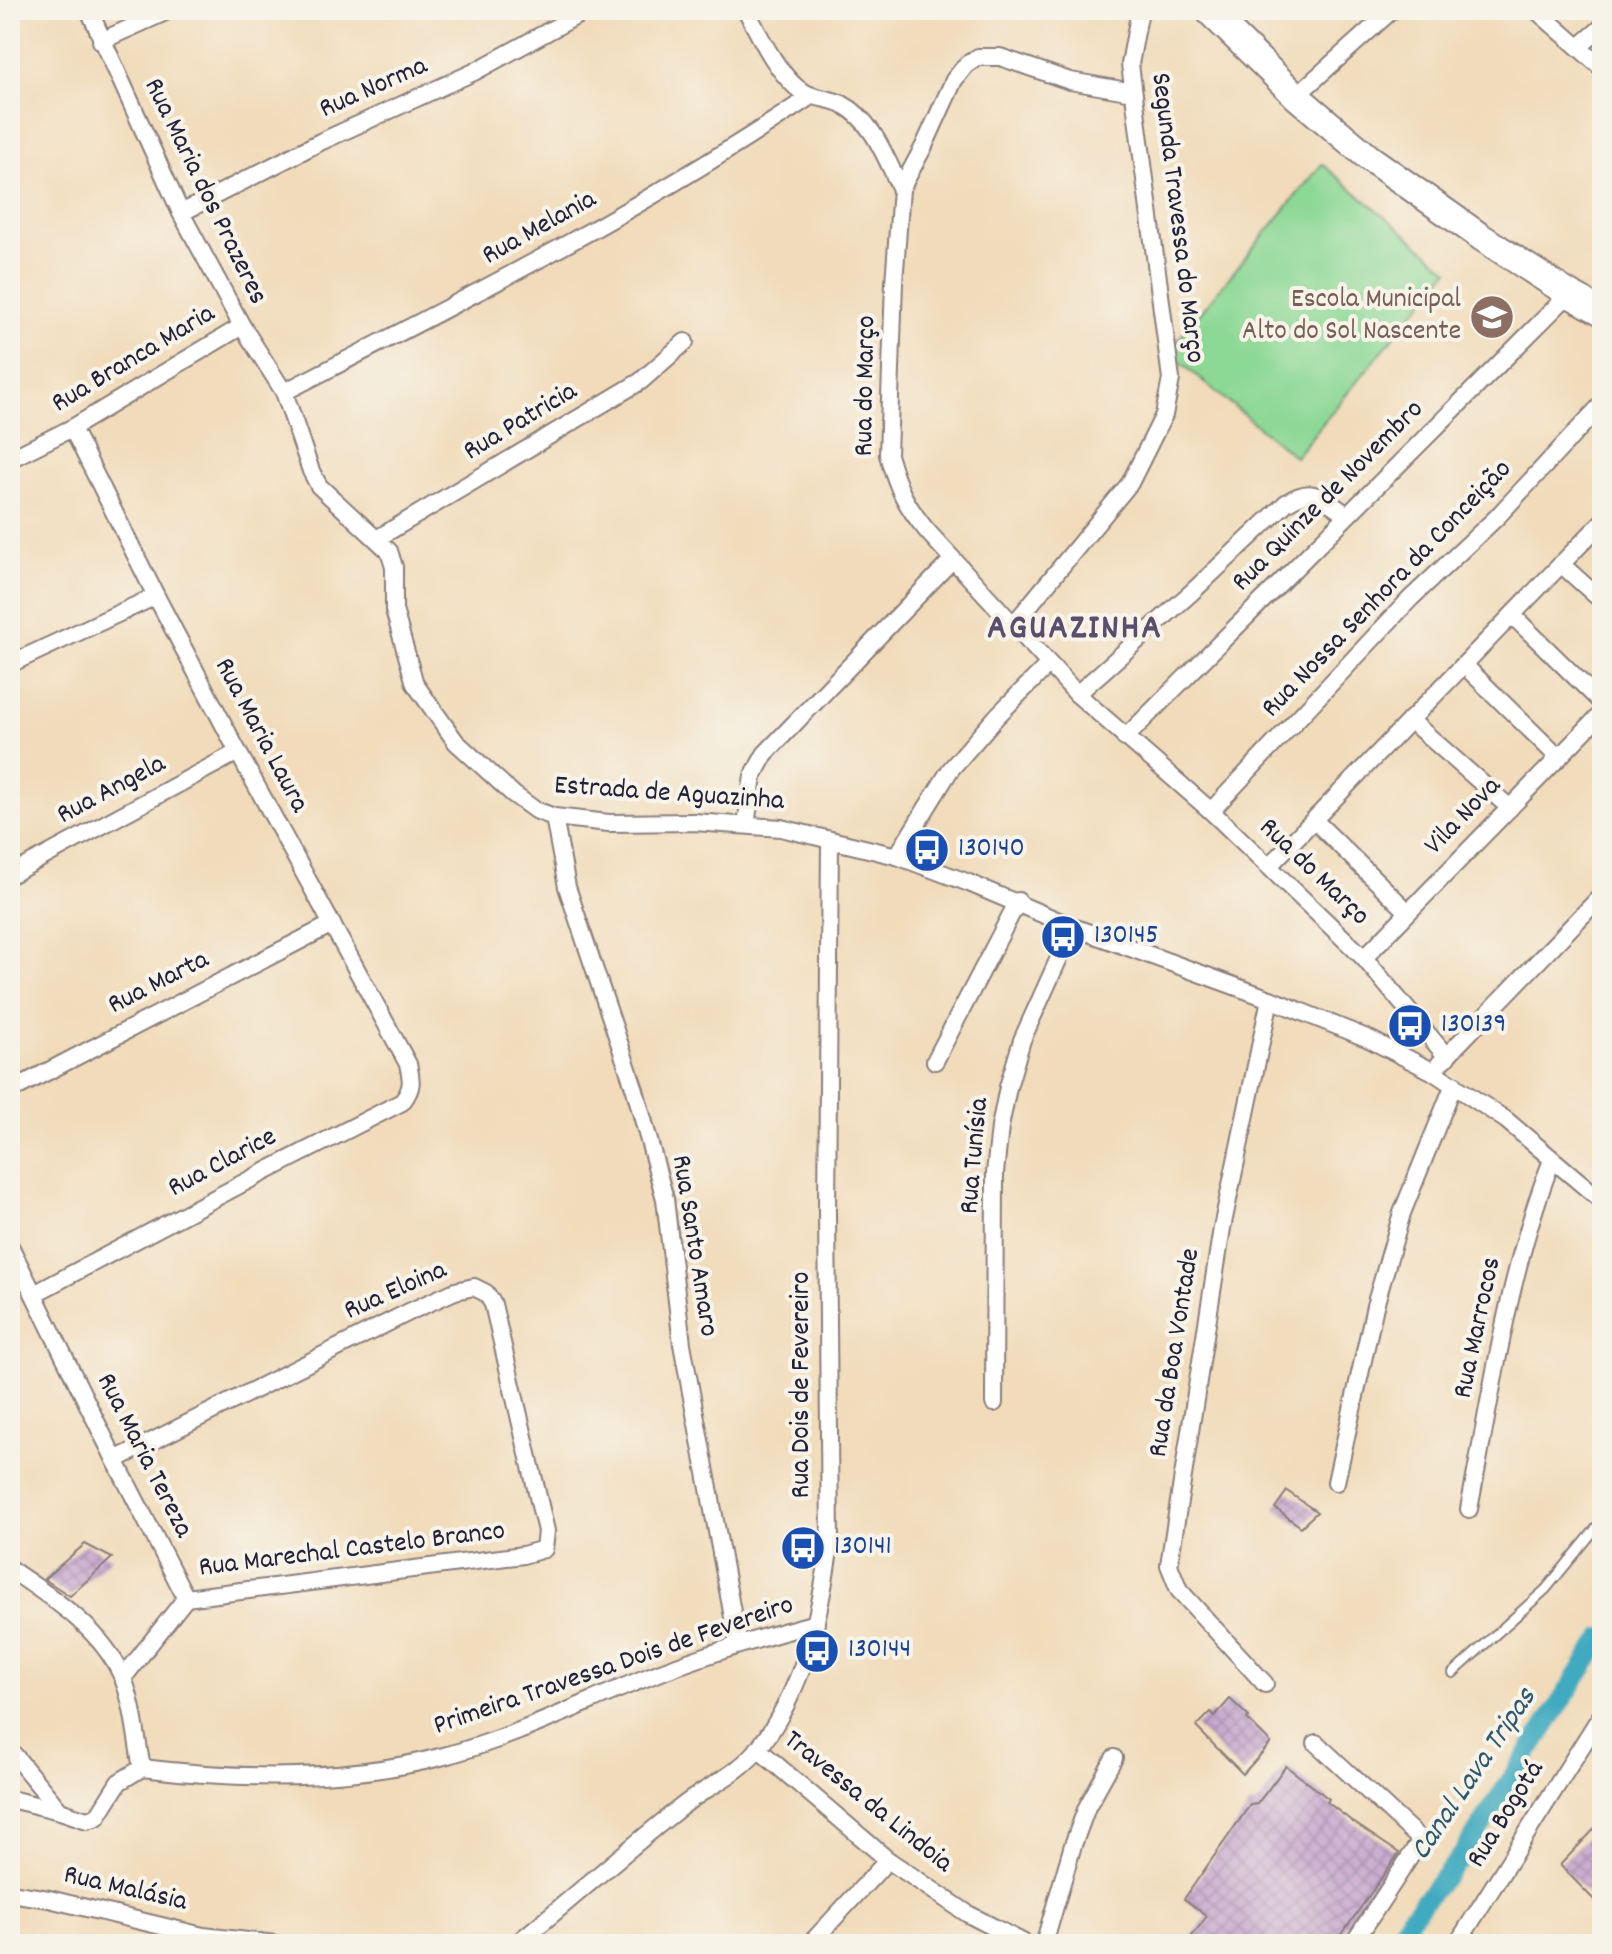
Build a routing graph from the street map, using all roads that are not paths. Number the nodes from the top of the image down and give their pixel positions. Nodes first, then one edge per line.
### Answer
1 (89, 10) edge
2 (170, 10) edge
3 (587, 10) edge
4 (746, 10) edge
5 (1140, 10) edge
6 (1208, 10) edge
7 (1392, 10) edge
8 (1536, 10) edge
9 (1602, 27) edge
10 (101, 41) junction
11 (1579, 47) junction
12 (1602, 68) edge
13 (1133, 92) junction
14 (811, 96) junction
15 (1296, 96) junction
16 (901, 189) junction
17 (181, 213) junction
18 (1569, 294) junction
19 (1602, 312) edge
20 (242, 326) junction
21 (685, 342) dead end
22 (284, 392) junction
23 (1602, 404) edge
24 (72, 428) junction
25 (10, 459) edge
26 (1346, 514) junction
27 (1602, 522) edge
28 (378, 538) junction
29 (952, 560) junction
30 (1561, 564) junction
31 (156, 596) junction
32 (1602, 601) edge
33 (1512, 615) junction
34 (1014, 624) junction
35 (10, 664) edge
36 (1049, 664) junction
37 (1464, 665) junction
38 (1077, 694) junction
39 (1602, 703) edge
40 (1602, 713) edge
41 (1410, 720) junction
42 (1125, 738) junction
43 (238, 752) junction
44 (1559, 758) junction
45 (1510, 808) junction
46 (1211, 811) junction
47 (554, 817) junction
48 (1314, 820) junction
49 (746, 825) junction
50 (830, 840) junction
51 (897, 856) junction
52 (1269, 866) junction
53 (10, 875) edge
54 (1602, 895) edge
55 (1018, 901) junction
56 (1408, 912) junction
57 (332, 924) junction
58 (1073, 927) junction
59 (1364, 958) junction
60 (1270, 999) junction
61 (1447, 1057) junction
62 (935, 1061) dead end
63 (408, 1064) joint
64 (1432, 1071) junction
65 (1454, 1084) junction
66 (10, 1091) edge
67 (1552, 1160) junction
68 (1602, 1201) edge
69 (10, 1246) edge
70 (34, 1294) junction
71 (994, 1403) dead end
72 (115, 1460) junction
73 (1336, 1482) dead end
74 (1469, 1509) dead end
75 (1602, 1521) edge
76 (523, 1555) joint
77 (10, 1569) edge
78 (186, 1598) junction
79 (816, 1623) junction
80 (738, 1644) junction
81 (1453, 1673) dead end
82 (123, 1678) junction
83 (1265, 1684) dead end
84 (1602, 1714) edge
85 (1316, 1743) dead end
86 (758, 1749) junction
87 (10, 1750) edge
88 (1114, 1758) dead end
89 (142, 1768) junction
90 (10, 1799) edge
91 (60, 1811) junction
92 (888, 1860) junction
93 (10, 1893) edge
94 (275, 1944) edge
95 (516, 1944) edge
96 (810, 1944) edge
97 (1026, 1944) edge
98 (1044, 1944) edge
99 (1353, 1944) edge
100 (1457, 1944) edge

1 - 10 street, Rua Maria dos Prazeres
2 - 10 street
3 - 17 street, Rua Norma
4 - 14 street
5 - 13 street, Segunda Travessa do Março
6 - 15 main road
7 - 15 street
8 - 11 street
9 - 11 street
10 - 17 street, Rua Maria dos Prazeres
11 - 12 street
13 - 16 street, Rua do Março
13 - 34 street, Segunda Travessa do Março
14 - 16 street
14 - 22 street, Rua Melania
15 - 18 main road
16 - 29 street, Rua do Março
17 - 20 street, Rua Maria dos Prazeres
18 - 19 main road
18 - 26 street, Rua Quinze de Novembro
20 - 22 street, Rua Maria dos Prazeres
20 - 24 street, Rua Branca Maria
21 - 28 street, Rua Patricia
22 - 28 street, Estrada de Aguazinha
23 - 46 street, Rua Nossa Senhora da Conceição
24 - 25 street, Rua Branca Maria
24 - 31 street, Rua Maria Laura
26 - 38 street
26 - 42 street, Rua Quinze de Novembro
27 - 30 street
28 - 47 street, Estrada de Aguazinha
29 - 34 street, Rua do Março
29 - 49 street
30 - 32 street
30 - 33 street
31 - 35 street
31 - 43 street, Rua Maria Laura
33 - 37 street
33 - 39 street
34 - 36 street, Rua do Março
36 - 38 street, Rua do Março
36 - 51 street
37 - 41 street
37 - 44 street
38 - 42 street, Rua do Março
40 - 44 street, Vila Nova
41 - 45 street
41 - 48 street
42 - 46 street, Rua do Março
43 - 53 street, Rua Angela
43 - 57 street, Rua Maria Laura
44 - 45 street, Vila Nova
45 - 56 street, Vila Nova
46 - 52 street, Rua do Março
47 - 49 street, Estrada de Aguazinha
47 - 80 street, Rua Santo Amaro
48 - 52 street
48 - 56 street
49 - 50 street, Estrada de Aguazinha
50 - 51 street, Estrada de Aguazinha
50 - 79 street, Rua Dois de Fevereiro
51 - 55 street, Estrada de Aguazinha
52 - 59 street, Rua do Março
54 - 61 street
55 - 58 street, Estrada de Aguazinha
55 - 62 street
56 - 59 street, Vila Nova
57 - 63 street, Rua Maria Laura
57 - 66 street, Rua Marta
58 - 60 street, Estrada de Aguazinha
58 - 71 street, Rua Tunísia
59 - 61 street, Rua do Março
60 - 64 street, Estrada de Aguazinha
60 - 83 street, Rua da Boa Vontade
61 - 64 street
63 - 70 street, Rua Clarice
64 - 65 street, Estrada de Aguazinha
65 - 67 street, Estrada de Aguazinha
65 - 73 street
67 - 68 street, Estrada de Aguazinha
67 - 74 street, Rua Marrocos
69 - 70 street, Rua Maria Tereza
70 - 72 street, Rua Maria Tereza
72 - 76 street, Rua Eloina
72 - 78 street, Rua Maria Tereza
75 - 81 lane
76 - 78 street, Rua Marechal Castelo Branco
77 - 82 street
78 - 82 street
79 - 80 street, Primeira Travessa Dois de Fevereiro
79 - 86 street, Rua Dois de Fevereiro
80 - 89 street, Primeira Travessa Dois de Fevereiro
82 - 89 street
84 - 100 street, Rua Bogotá
85 - 99 street
86 - 92 street, Travessa da Lindoia
86 - 95 street, Rua Dois de Fevereiro
87 - 91 street
88 - 98 street
89 - 91 street
90 - 91 street
92 - 96 street
92 - 97 street, Travessa da Lindoia
93 - 94 street, Rua Malásia

